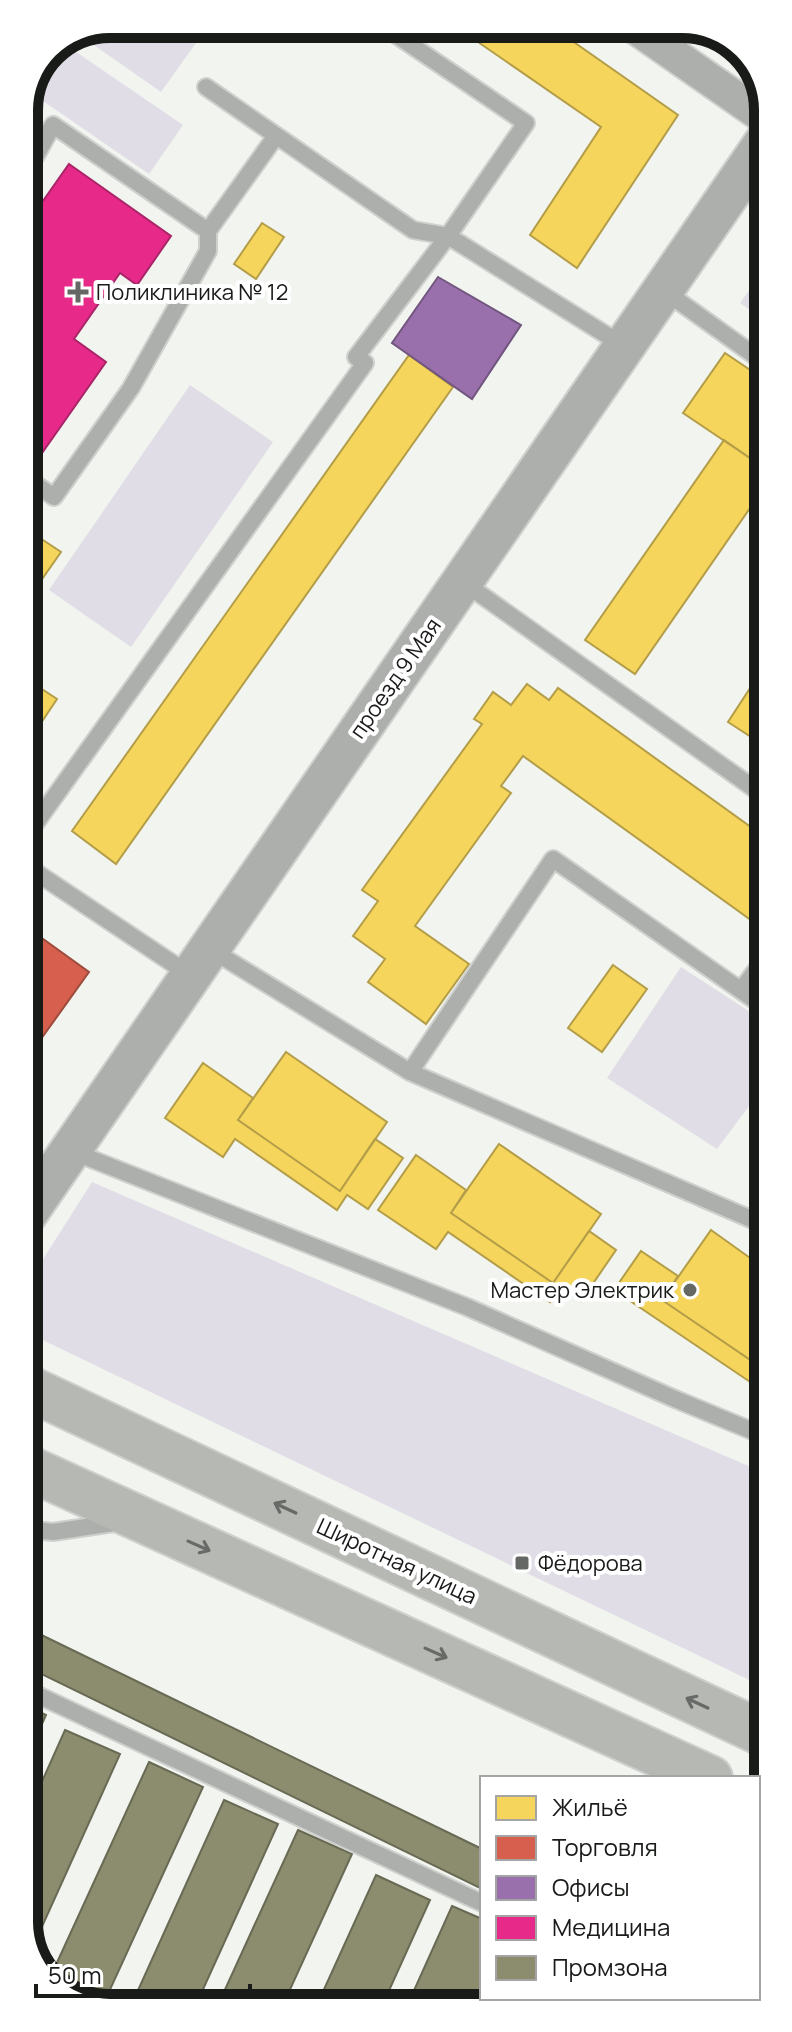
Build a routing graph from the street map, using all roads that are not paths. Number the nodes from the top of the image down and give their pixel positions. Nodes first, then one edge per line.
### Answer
1 (401, 38) edge
2 (650, 38) edge
3 (206, 87) dead end
4 (754, 110) edge
5 (276, 136) junction
6 (38, 152) edge
7 (754, 158) edge
8 (208, 231) junction
9 (448, 236) junction
10 (663, 290) junction
11 (624, 346) junction
12 (754, 355) edge
13 (38, 486) edge
14 (462, 581) junction
15 (754, 788) edge
16 (38, 820) edge
17 (38, 872) edge
18 (199, 962) junction
19 (754, 973) edge
20 (741, 990) junction
21 (754, 999) edge
22 (410, 1072) junction
23 (69, 1150) junction
24 (38, 1190) edge
25 (754, 1220) edge
26 (38, 1393) edge
27 (754, 1432) edge
28 (38, 1472) edge
29 (140, 1519) junction
30 (38, 1530) edge
31 (38, 1695) edge
32 (754, 1729) edge
33 (706, 1776) edge
34 (480, 1902) edge

1 - 9 lane
2 - 4 street
3 - 5 lane
5 - 8 lane
5 - 9 lane
6 - 8 lane
7 - 10 street, проезд 9 Мая
8 - 13 lane
9 - 11 lane
9 - 16 lane
10 - 11 street, проезд 9 Мая
10 - 12 lane
11 - 14 street, проезд 9 Мая
14 - 15 lane
14 - 18 street, проезд 9 Мая
17 - 18 lane
18 - 22 lane
18 - 23 street, проезд 9 Мая
19 - 20 lane
20 - 21 lane
20 - 22 lane
22 - 25 lane
23 - 24 street, проезд 9 Мая
23 - 27 lane
32 -> 26 main road, Широтная улица
28 - 29 main road
29 - 30 lane
29 -> 33 main road
31 - 34 lane

